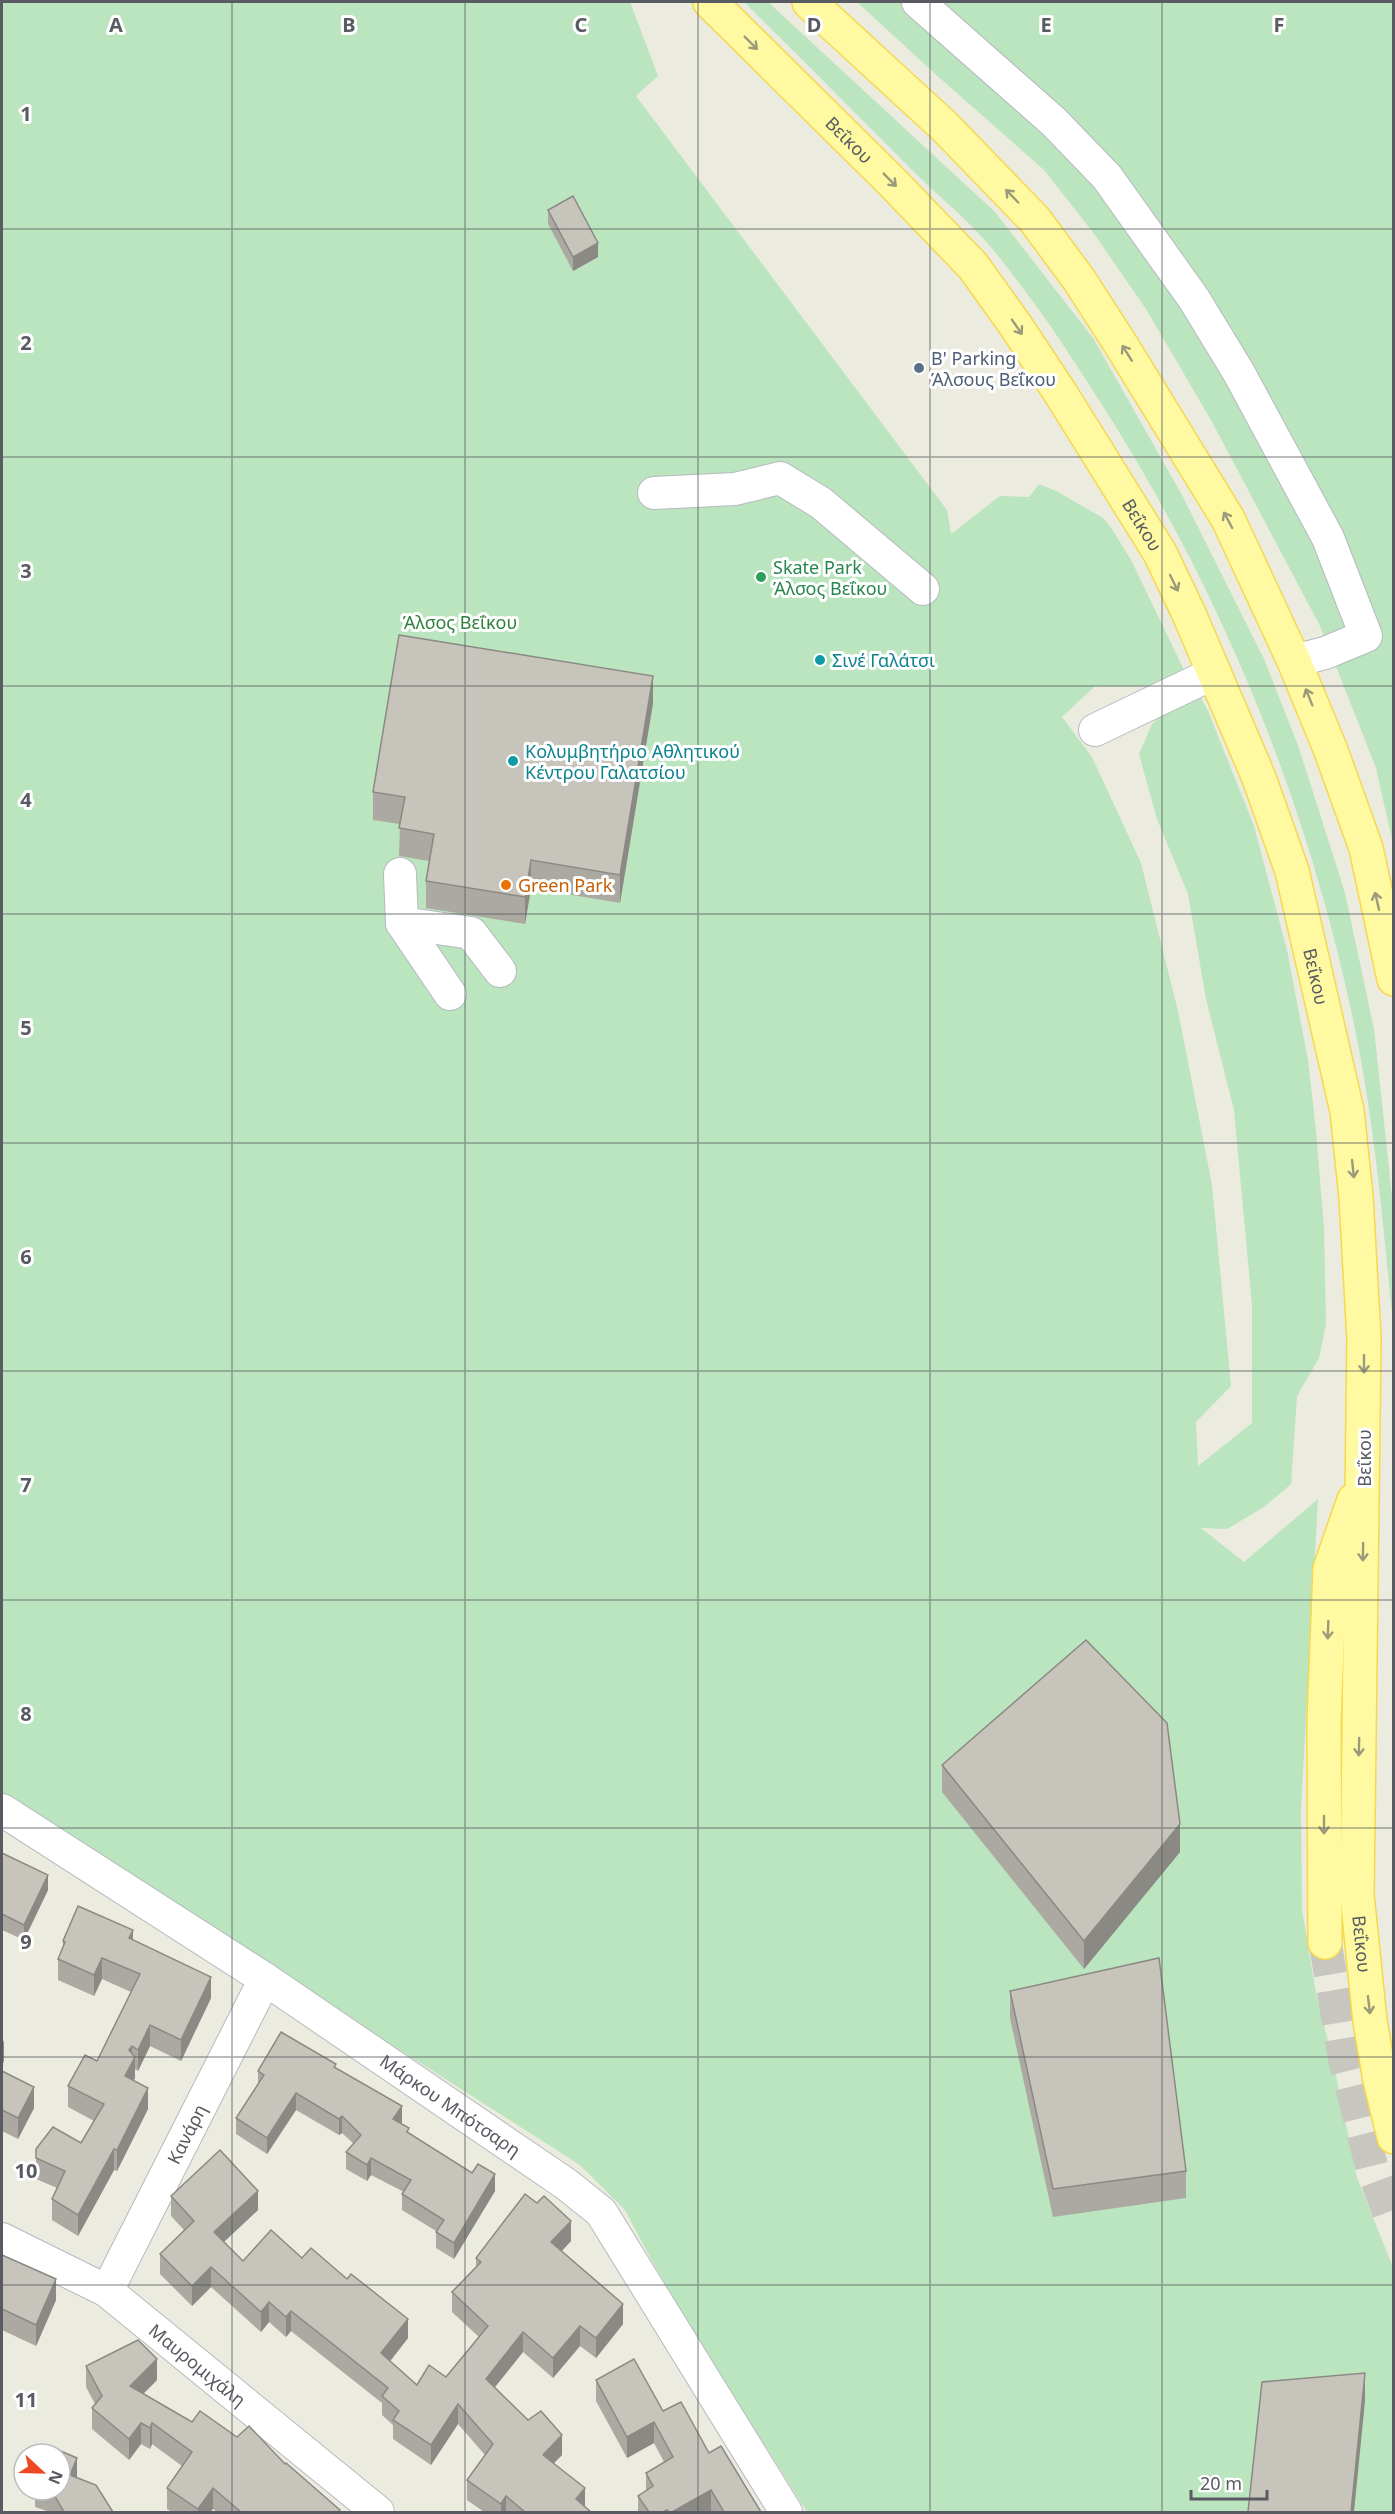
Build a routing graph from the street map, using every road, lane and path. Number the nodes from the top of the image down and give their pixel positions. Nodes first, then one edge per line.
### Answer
1 (710, 2) edge
2 (809, 2) edge
3 (918, 2) edge
4 (654, 493) dead end
5 (922, 589) dead end
6 (1294, 661) junction
7 (1214, 673) junction
8 (1095, 730) dead end
9 (400, 874) dead end
10 (402, 923) junction
11 (500, 971) dead end
12 (1394, 979) edge
13 (450, 994) dead end
14 (1364, 1473) junction
15 (2, 1810) edge
16 (1325, 1942) tunnel mouth
17 (265, 1979) junction
18 (1394, 2137) edge
19 (2, 2239) edge
20 (107, 2291) junction
21 (378, 2512) edge
22 (786, 2512) edge

1 -> 7 main road, Βεΐκου
6 -> 2 main road
3 - 6 street
4 - 5 street
12 -> 6 main road
7 - 8 street
7 -> 14 main road, Βεΐκου
9 - 10 street
10 - 11 street
10 - 13 street
14 -> 16 main road
14 -> 18 main road, Βεΐκου
15 - 17 street, Μάρκου Μπότσαρη
17 - 20 street, Κανάρη
17 - 22 street, Μάρκου Μπότσαρη
19 - 20 street, Μαυρομιχάλη
20 - 21 street, Μαυρομιχάλη

